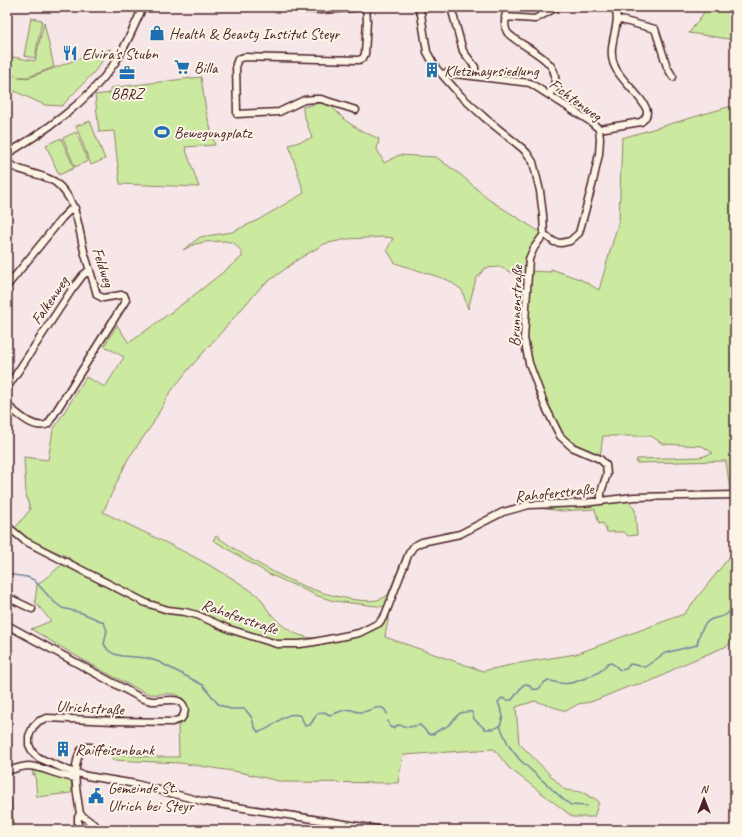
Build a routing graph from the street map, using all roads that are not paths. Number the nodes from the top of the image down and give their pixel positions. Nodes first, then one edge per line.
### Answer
1 (143, 7) edge
2 (285, 7) edge
3 (365, 7) edge
4 (417, 7) edge
5 (451, 7) edge
6 (507, 7) edge
7 (557, 7) edge
8 (615, 7) edge
9 (506, 17) junction
10 (617, 19) junction
11 (442, 74) junction
12 (476, 76) junction
13 (673, 77) dead end
14 (549, 95) junction
15 (356, 110) dead end
16 (599, 129) junction
17 (7, 154) edge
18 (7, 162) edge
19 (75, 208) junction
20 (544, 234) junction
21 (90, 270) junction
22 (7, 286) edge
23 (7, 388) edge
24 (7, 405) edge
25 (735, 495) edge
26 (601, 500) junction
27 (7, 526) edge
28 (7, 597) edge
29 (32, 609) dead end
30 (7, 625) edge
31 (92, 747) dead end
32 (7, 771) edge
33 (75, 776) junction
34 (80, 814) junction
35 (78, 830) edge
36 (101, 830) edge
37 (383, 830) edge

1 - 17 street
2 - 3 street
3 - 15 street
4 - 11 street
5 - 12 street
6 - 9 street
7 - 9 street
8 - 10 street
9 - 14 street
10 - 13 street
10 - 16 street
11 - 12 street, Fichtenweg
11 - 20 street
12 - 14 street, Fichtenweg
14 - 16 street, Fichtenweg
16 - 20 street, Fichtenweg
18 - 19 street, Feldweg
19 - 21 street, Feldweg
19 - 22 street
20 - 26 street, Brunnenstraße
21 - 23 street, Falkenweg
21 - 24 street, Feldweg
25 - 26 street, Rahoferstraße
26 - 27 street, Rahoferstraße
28 - 29 street
30 - 33 street, Ulrichstraße
31 - 33 street
32 - 33 street
33 - 34 street
33 - 37 street, Ulrichstraße
34 - 35 street
34 - 36 street

